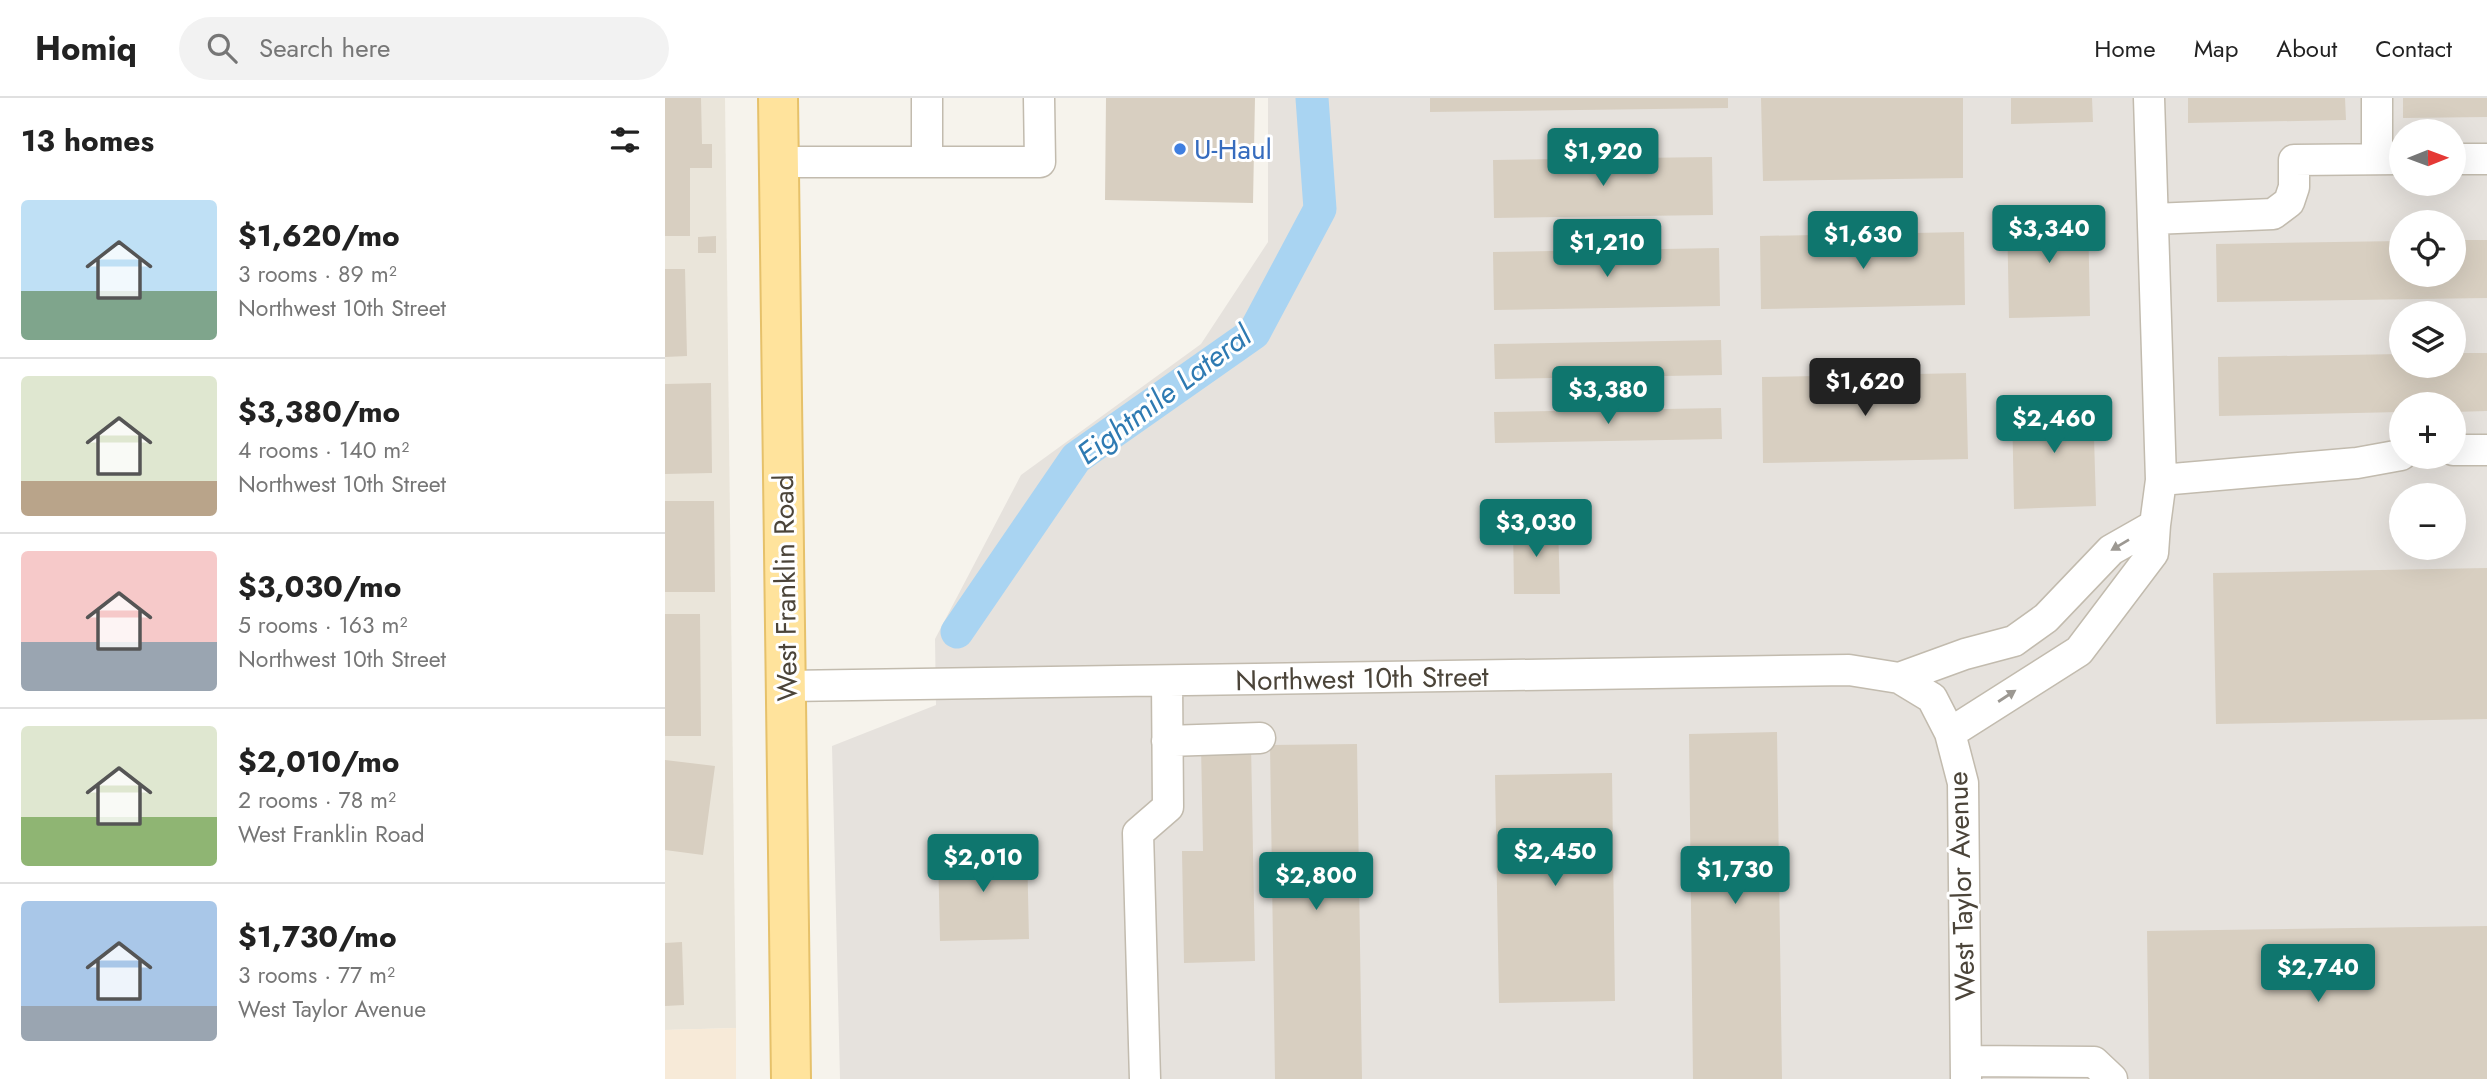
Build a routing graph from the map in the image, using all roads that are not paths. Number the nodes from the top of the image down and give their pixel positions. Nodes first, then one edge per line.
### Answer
1 (778, 98) edge
2 (927, 98) edge
3 (1039, 98) edge
4 (2149, 98) edge
5 (2377, 98) edge
6 (2389, 159) edge
7 (2466, 159) edge
8 (2487, 159) edge
9 (779, 162) junction
10 (927, 162) junction
11 (2153, 219) junction
12 (2466, 450) edge
13 (2487, 450) edge
14 (2389, 458) edge
15 (2161, 480) junction
16 (2155, 525) junction
17 (2046, 618) junction
18 (2079, 651) junction
19 (1899, 678) junction
20 (1167, 681) junction
21 (787, 686) junction
22 (1932, 698) joint
23 (1950, 733) junction
24 (1260, 738) dead end
25 (1167, 741) junction
26 (1966, 1070) edge
27 (790, 1079) edge
28 (1145, 1079) edge
29 (2112, 1079) edge

1 - 9 main road, West Franklin Road
2 - 10 street
3 - 10 street
4 - 11 street
5 - 6 street
6 - 11 street
7 - 8 street
9 - 10 street
9 - 21 main road, West Franklin Road
11 - 15 street
12 - 13 street
14 - 15 street
15 - 16 street
16 -> 17 street
16 - 18 street
17 - 18 street
17 - 19 street
23 -> 18 street
19 - 20 street, Northwest 10th Street
19 - 22 street, Northwest 10th Street
20 - 21 street, Northwest 10th Street
20 - 25 street
21 - 27 main road, West Franklin Road
22 - 23 street, West Taylor Avenue
23 - 26 street, West Taylor Avenue
24 - 25 street
25 - 28 street
26 - 29 street

